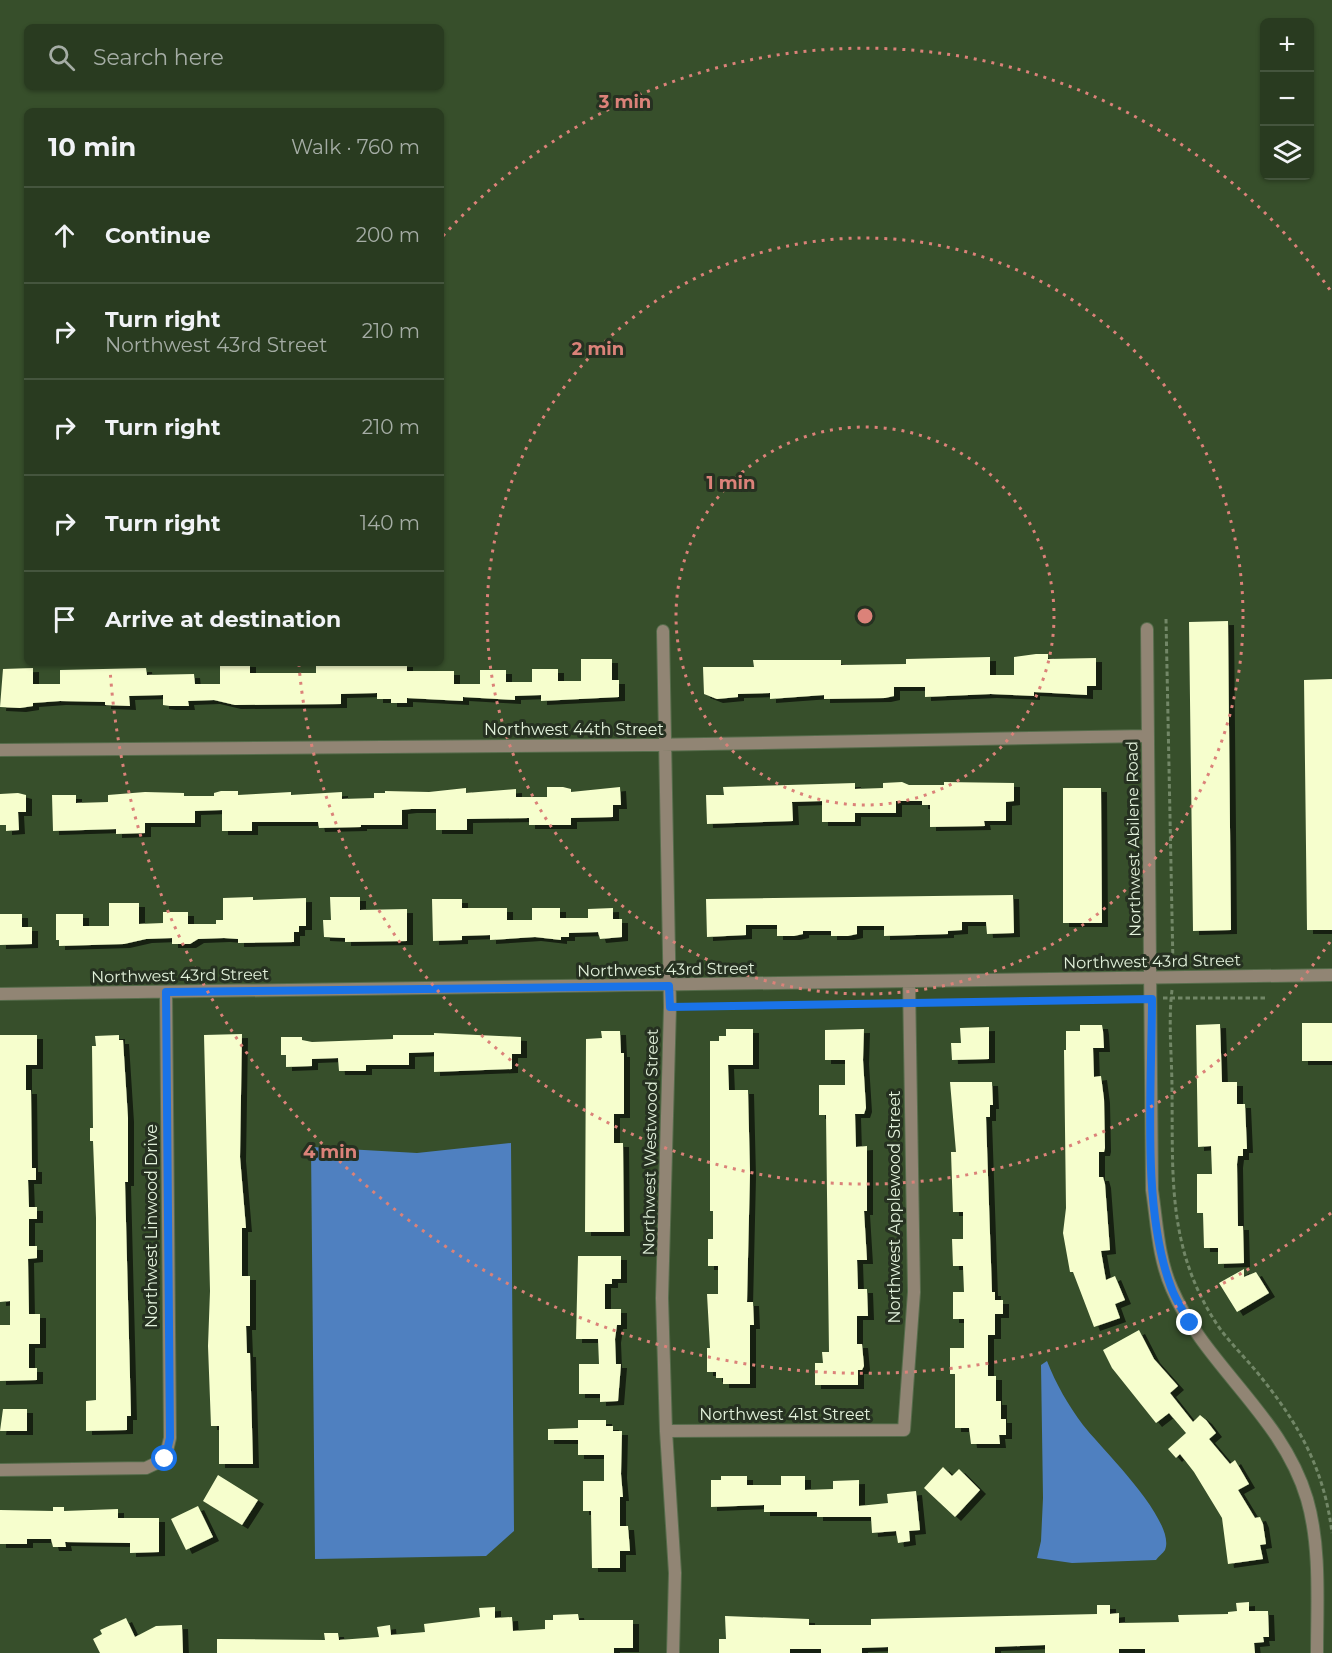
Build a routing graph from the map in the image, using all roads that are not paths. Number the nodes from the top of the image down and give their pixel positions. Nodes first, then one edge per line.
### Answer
1 (1147, 629) dead end
2 (663, 631) dead end
3 (1147, 736) junction
4 (666, 744) junction
5 (0, 750) edge
6 (1332, 975) edge
7 (1151, 976) junction
8 (909, 983) junction
9 (669, 986) junction
10 (166, 992) junction
11 (0, 994) edge
12 (904, 1430) joint
13 (666, 1431) junction
14 (0, 1470) edge
15 (674, 1653) edge
16 (1317, 1653) edge

1 - 3 street, Northwest Abilene Road
2 - 4 street, Northwest Westwood Street
3 - 4 street, Northwest 44th Street
3 - 7 street, Northwest Abilene Road
4 - 5 street, Northwest 44th Street
4 - 9 street, Northwest Westwood Street
6 - 7 street, Northwest 43rd Street
7 - 8 street, Northwest 43rd Street
7 - 16 street, Northwest Abilene Road
8 - 9 street, Northwest 43rd Street
8 - 12 street, Northwest Applewood Street
9 - 10 street, Northwest 43rd Street
9 - 13 street, Northwest Westwood Street
10 - 11 street, Northwest 43rd Street
10 - 14 street, Northwest Linwood Drive
12 - 13 street, Northwest 41st Street
13 - 15 street, Northwest Westwood Street

